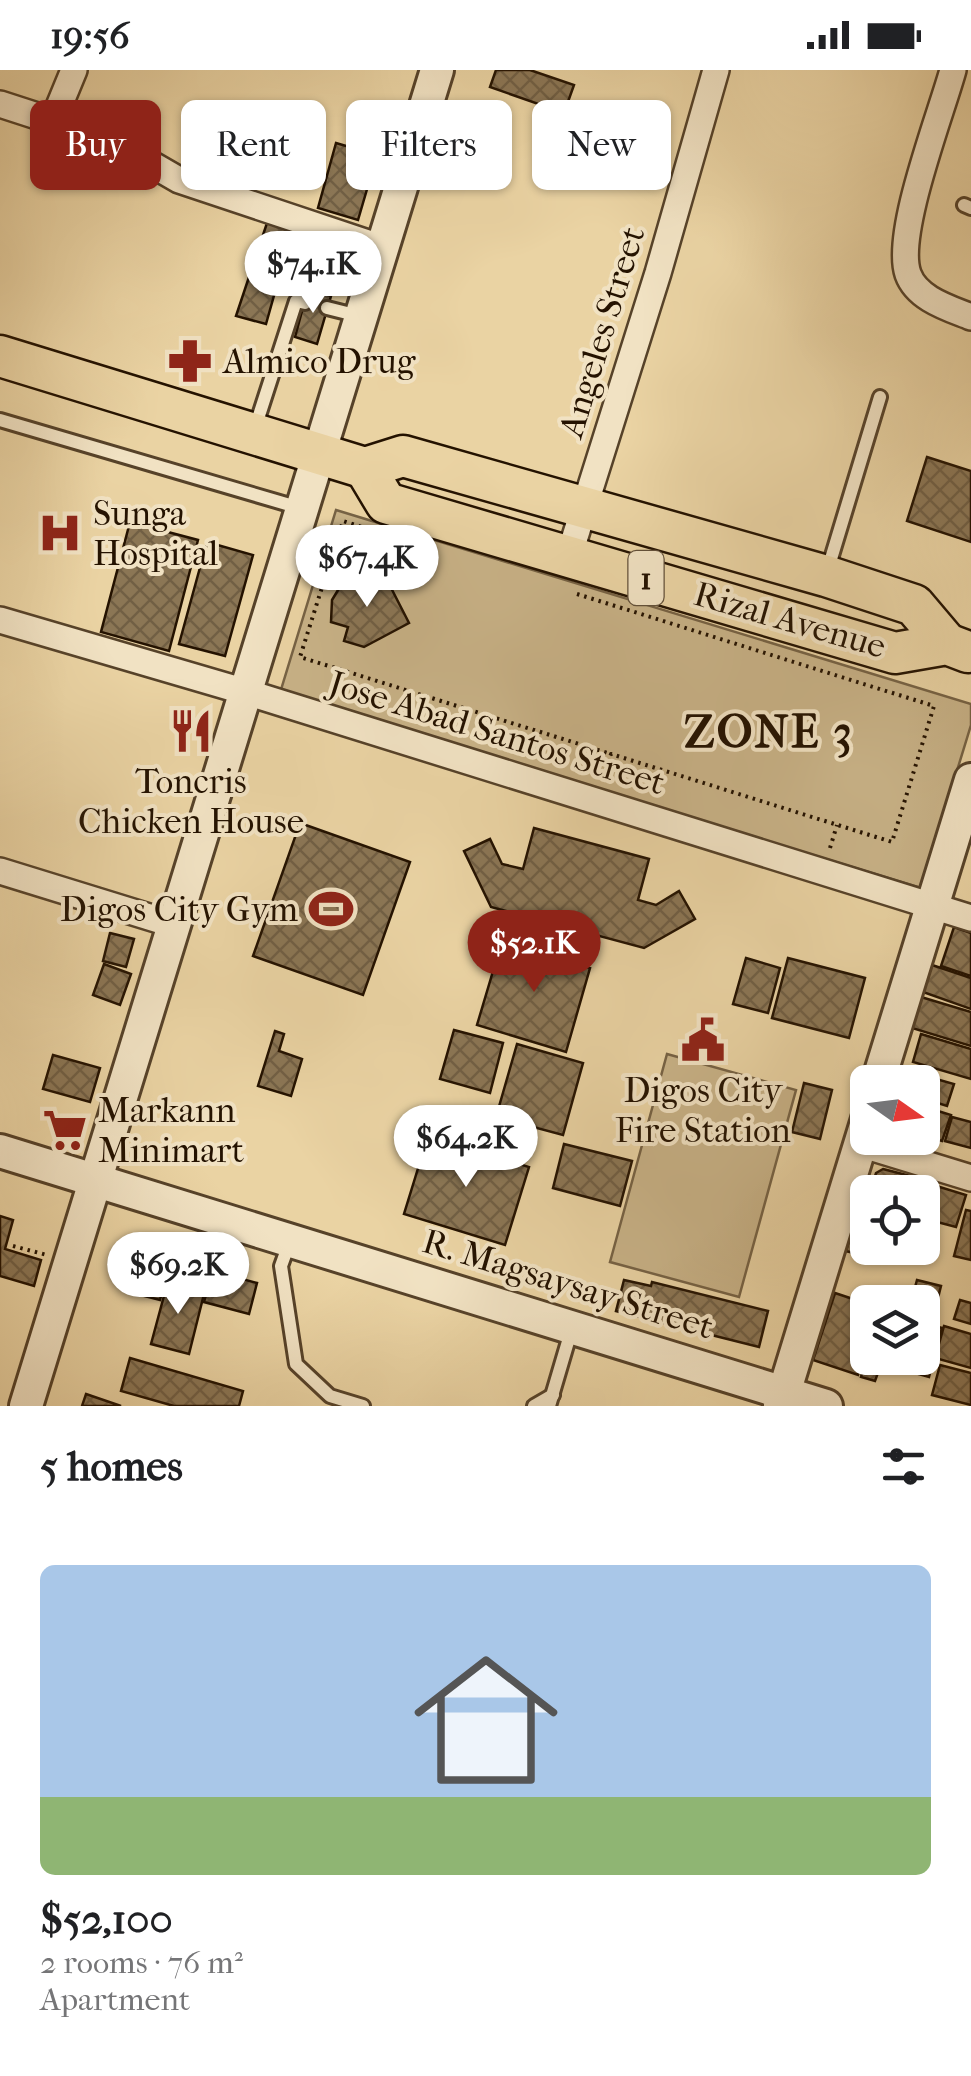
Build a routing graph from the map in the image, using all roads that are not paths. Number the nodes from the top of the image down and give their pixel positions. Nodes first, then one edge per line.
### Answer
1 (74, 70) edge
2 (437, 70) edge
3 (716, 70) edge
4 (954, 70) edge
5 (62, 100) edge
6 (0, 104) edge
7 (30, 113) edge
8 (161, 170) edge
9 (382, 248) junction
10 (305, 303) dead end
11 (327, 308) dead end
12 (362, 316) junction
13 (971, 318) edge
14 (0, 356) edge
15 (880, 397) dead end
16 (0, 420) edge
17 (254, 434) junction
18 (319, 454) junction
19 (365, 468) junction
20 (584, 506) junction
21 (302, 509) junction
22 (668, 530) junction
23 (567, 573) junction
24 (826, 576) junction
25 (654, 580) junction
26 (0, 620) edge
27 (959, 649) edge
28 (246, 692) junction
29 (971, 780) edge
30 (0, 870) edge
31 (932, 906) junction
32 (971, 918) edge
33 (174, 925) junction
34 (883, 1065) edge
35 (0, 1151) edge
36 (857, 1155) edge
37 (919, 1155) edge
38 (971, 1178) edge
39 (96, 1181) junction
40 (290, 1240) junction
41 (572, 1328) junction
42 (551, 1400) edge
43 (782, 1400) edge
44 (26, 1406) edge
45 (363, 1406) edge
46 (534, 1406) edge
47 (826, 1406) edge

1 - 5 street
2 - 9 street
3 - 20 street, Angeles Street
4 - 13 street
6 - 7 street
8 - 9 street
9 - 12 street
10 - 17 lane
11 - 12 lane
12 - 18 street
14 - 17 main road, Rizal Avenue / 1
15 - 24 lane
16 - 21 lane
17 - 18 main road, Rizal Avenue / 1
18 - 19 main road, Rizal Avenue / 1
18 - 21 street
19 - 20 main road, Rizal Avenue / 1
19 - 23 main road, Rizal Avenue / 1
20 - 22 main road, Rizal Avenue / 1
20 - 23 street, Angeles Street
21 - 28 street
22 - 24 main road, Rizal Avenue / 1
22 - 25 main road
23 - 25 main road, Rizal Avenue / 1
24 - 27 main road, Rizal Avenue / 1
25 - 27 main road, Rizal Avenue / 1
26 - 28 street, Jose Abad Santos Street
28 - 31 street, Jose Abad Santos Street
28 - 33 street
29 - 31 street
30 - 33 street
31 - 32 street, Jose Abad Santos Street
31 - 34 street
33 - 39 street
35 - 39 street, R. Magsaysay Street
36 - 43 street
37 - 38 street
39 - 40 street, R. Magsaysay Street
39 - 44 street
40 - 41 street, R. Magsaysay Street
40 - 45 lane
41 - 42 lane
41 - 43 street, R. Magsaysay Street
42 - 46 lane
43 - 47 street, R. Magsaysay Street

